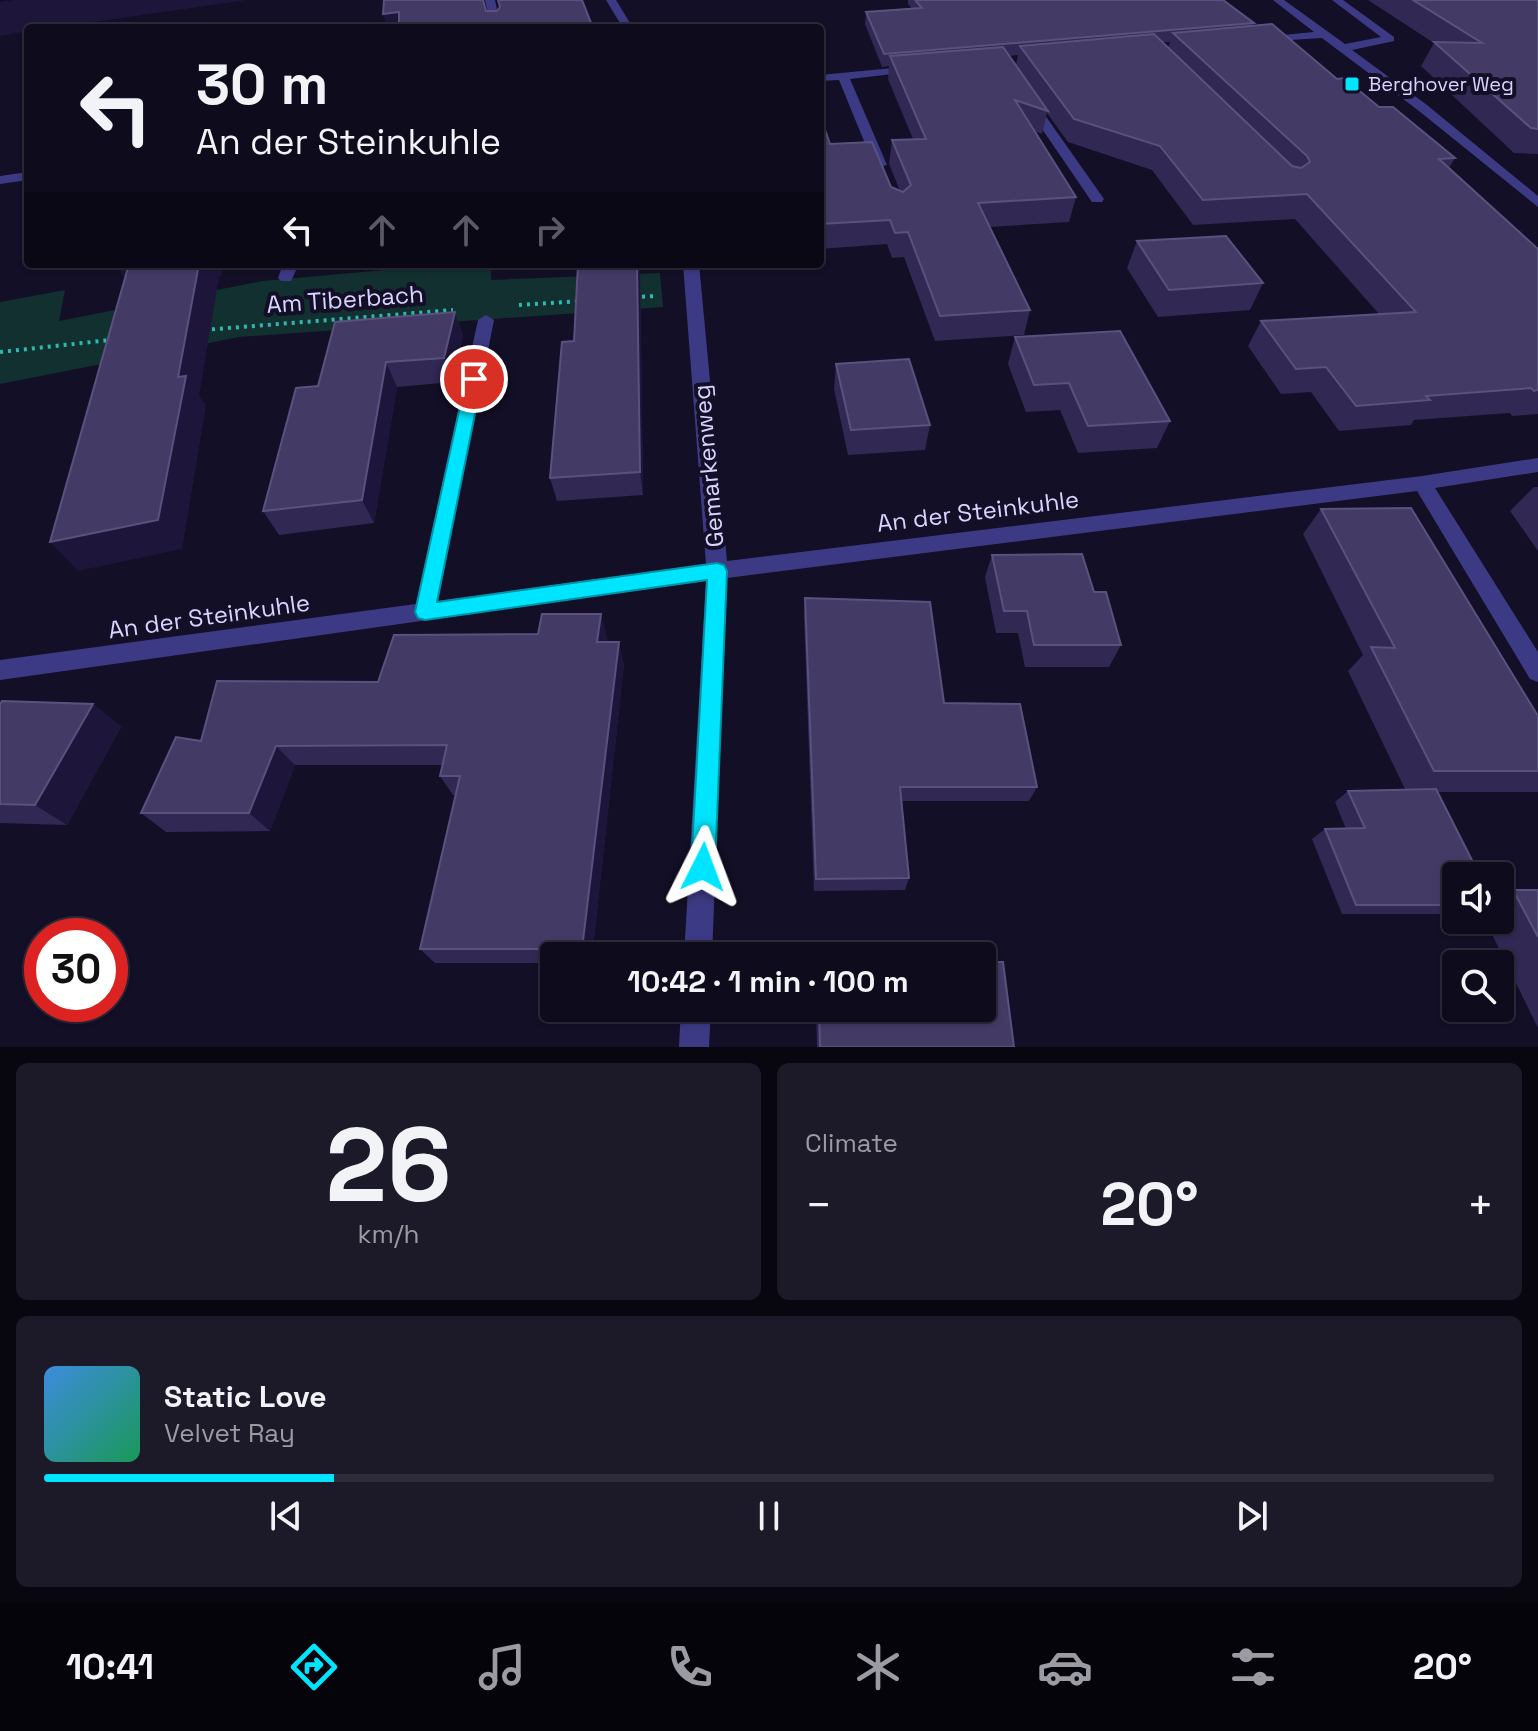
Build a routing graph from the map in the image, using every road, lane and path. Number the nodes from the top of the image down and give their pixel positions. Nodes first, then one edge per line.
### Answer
1 (490, 0) edge
2 (611, 0) edge
3 (1278, 0) edge
4 (1337, 0) edge
5 (495, 24) edge
6 (626, 24) edge
7 (1325, 34) junction
8 (1245, 41) edge
9 (1343, 48) junction
10 (923, 68) edge
11 (843, 76) junction
12 (824, 78) edge
13 (1019, 86) edge
14 (24, 177) edge
15 (0, 180) edge
16 (1515, 182) junction
17 (1538, 182) edge
18 (887, 183) edge
19 (1097, 199) dead end
20 (1538, 203) edge
21 (691, 268) edge
22 (694, 293) junction
23 (630, 298) edge
24 (583, 301) edge
25 (504, 306) dead end
26 (458, 309) dead end
27 (486, 320) dead end
28 (197, 330) dead end
29 (121, 339) edge
30 (0, 352) edge
31 (1538, 465) edge
32 (1422, 483) junction
33 (717, 571) junction
34 (425, 612) junction
35 (0, 670) edge
36 (1538, 672) edge
37 (699, 942) edge
38 (695, 1022) edge
39 (694, 1047) edge

1 - 5 street
2 - 6 street
3 - 7 street
4 - 9 street
7 - 8 street
7 - 9 street
9 - 16 street
10 - 11 street
11 - 12 street
11 - 18 street
13 - 19 street
14 - 15 street
16 - 17 street
16 - 20 street
21 - 22 street, Gemarkenweg
22 - 23 path
22 - 33 street, Gemarkenweg
24 - 25 path
26 - 28 path, Am Tiberbach
27 - 34 street
29 - 30 path
31 - 32 street, An der Steinkuhle
32 - 33 street, An der Steinkuhle
32 - 36 street
33 - 34 street, An der Steinkuhle
33 - 37 street, Gemarkenweg
34 - 35 street, An der Steinkuhle
38 - 39 street

